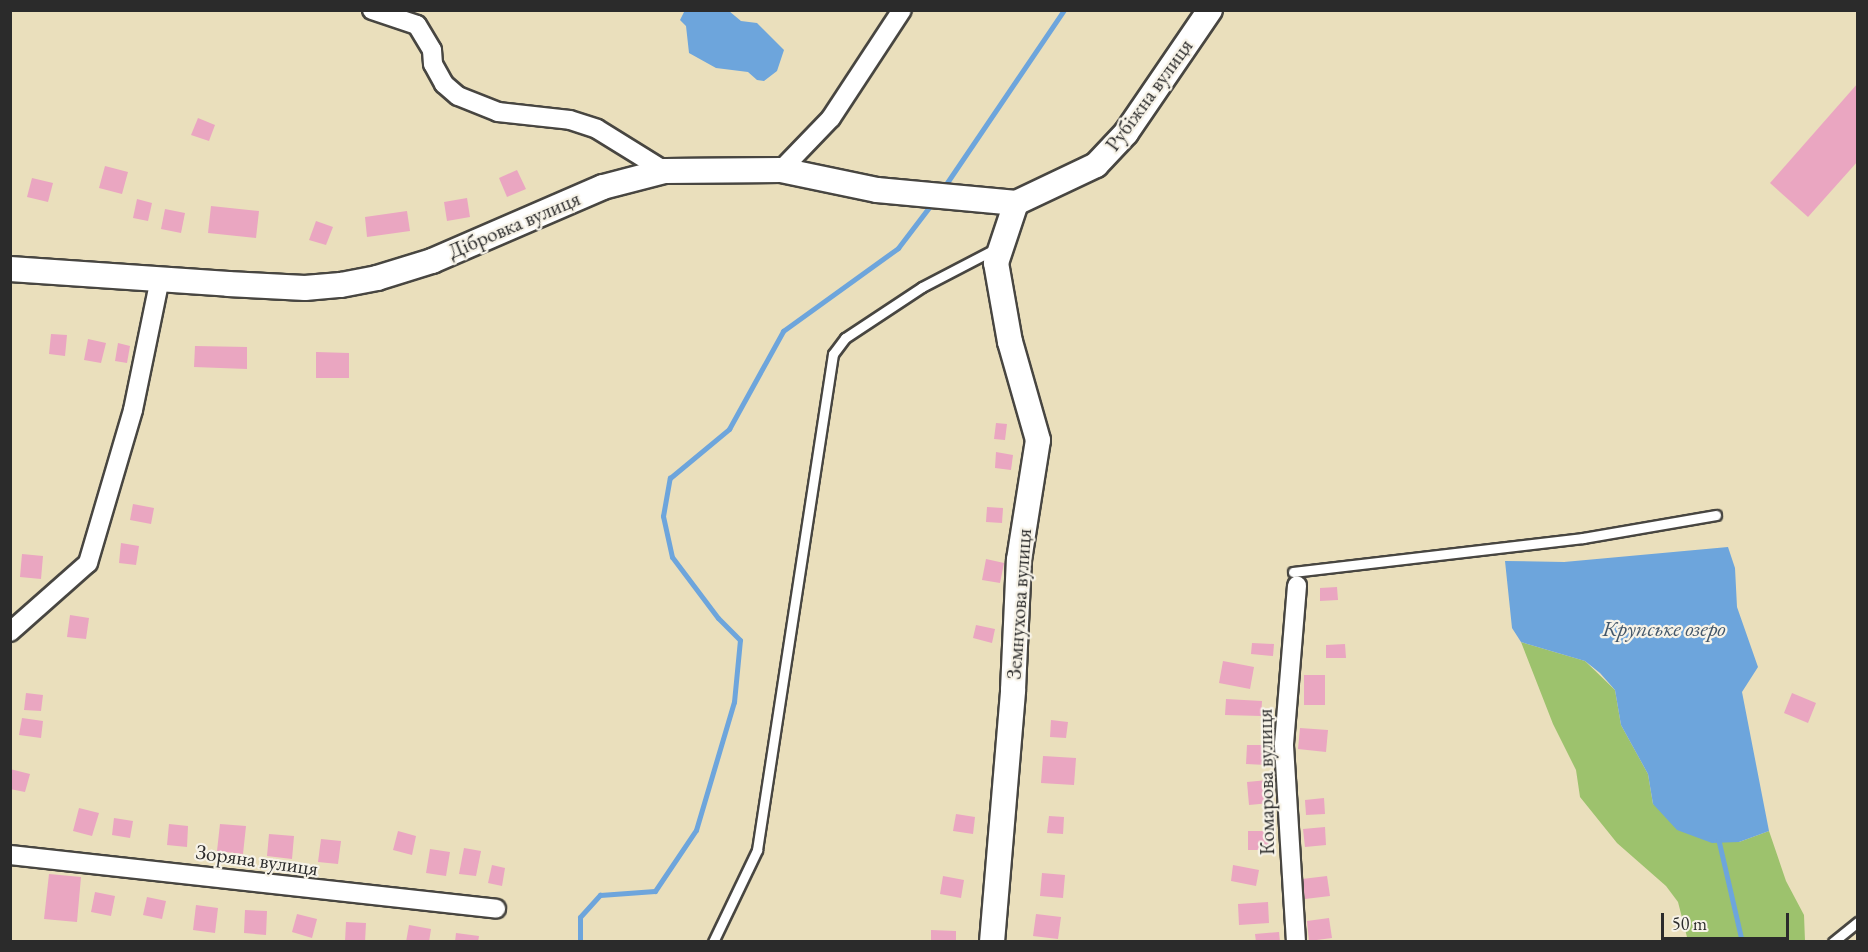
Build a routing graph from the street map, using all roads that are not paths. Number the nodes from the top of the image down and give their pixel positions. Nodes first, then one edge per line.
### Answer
1 (372, 10) edge
2 (902, 10) edge
3 (1210, 10) edge
4 (781, 170) junction
5 (664, 171) junction
6 (1016, 203) junction
7 (999, 247) junction
8 (10, 269) edge
9 (160, 279) junction
10 (1716, 515) dead end
11 (1295, 574) joint
12 (10, 632) edge
13 (10, 855) edge
14 (496, 909) dead end
15 (1857, 922) edge
16 (713, 942) edge
17 (992, 942) edge
18 (1296, 942) edge
19 (1833, 942) edge

1 - 5 street
2 - 4 street
3 - 6 street, Рубіжна вулиця
4 - 5 street, Дібровка вулиця
4 - 6 street, Дібровка вулиця
5 - 9 street, Дібровка вулиця
6 - 7 street, Земнухова вулиця
7 - 16 lane
7 - 17 street, Земнухова вулиця
8 - 9 street, Дібровка вулиця
9 - 12 street
10 - 11 lane
11 - 18 street, Комарова вулиця
13 - 14 street, Зоряна вулиця
15 - 19 lane

